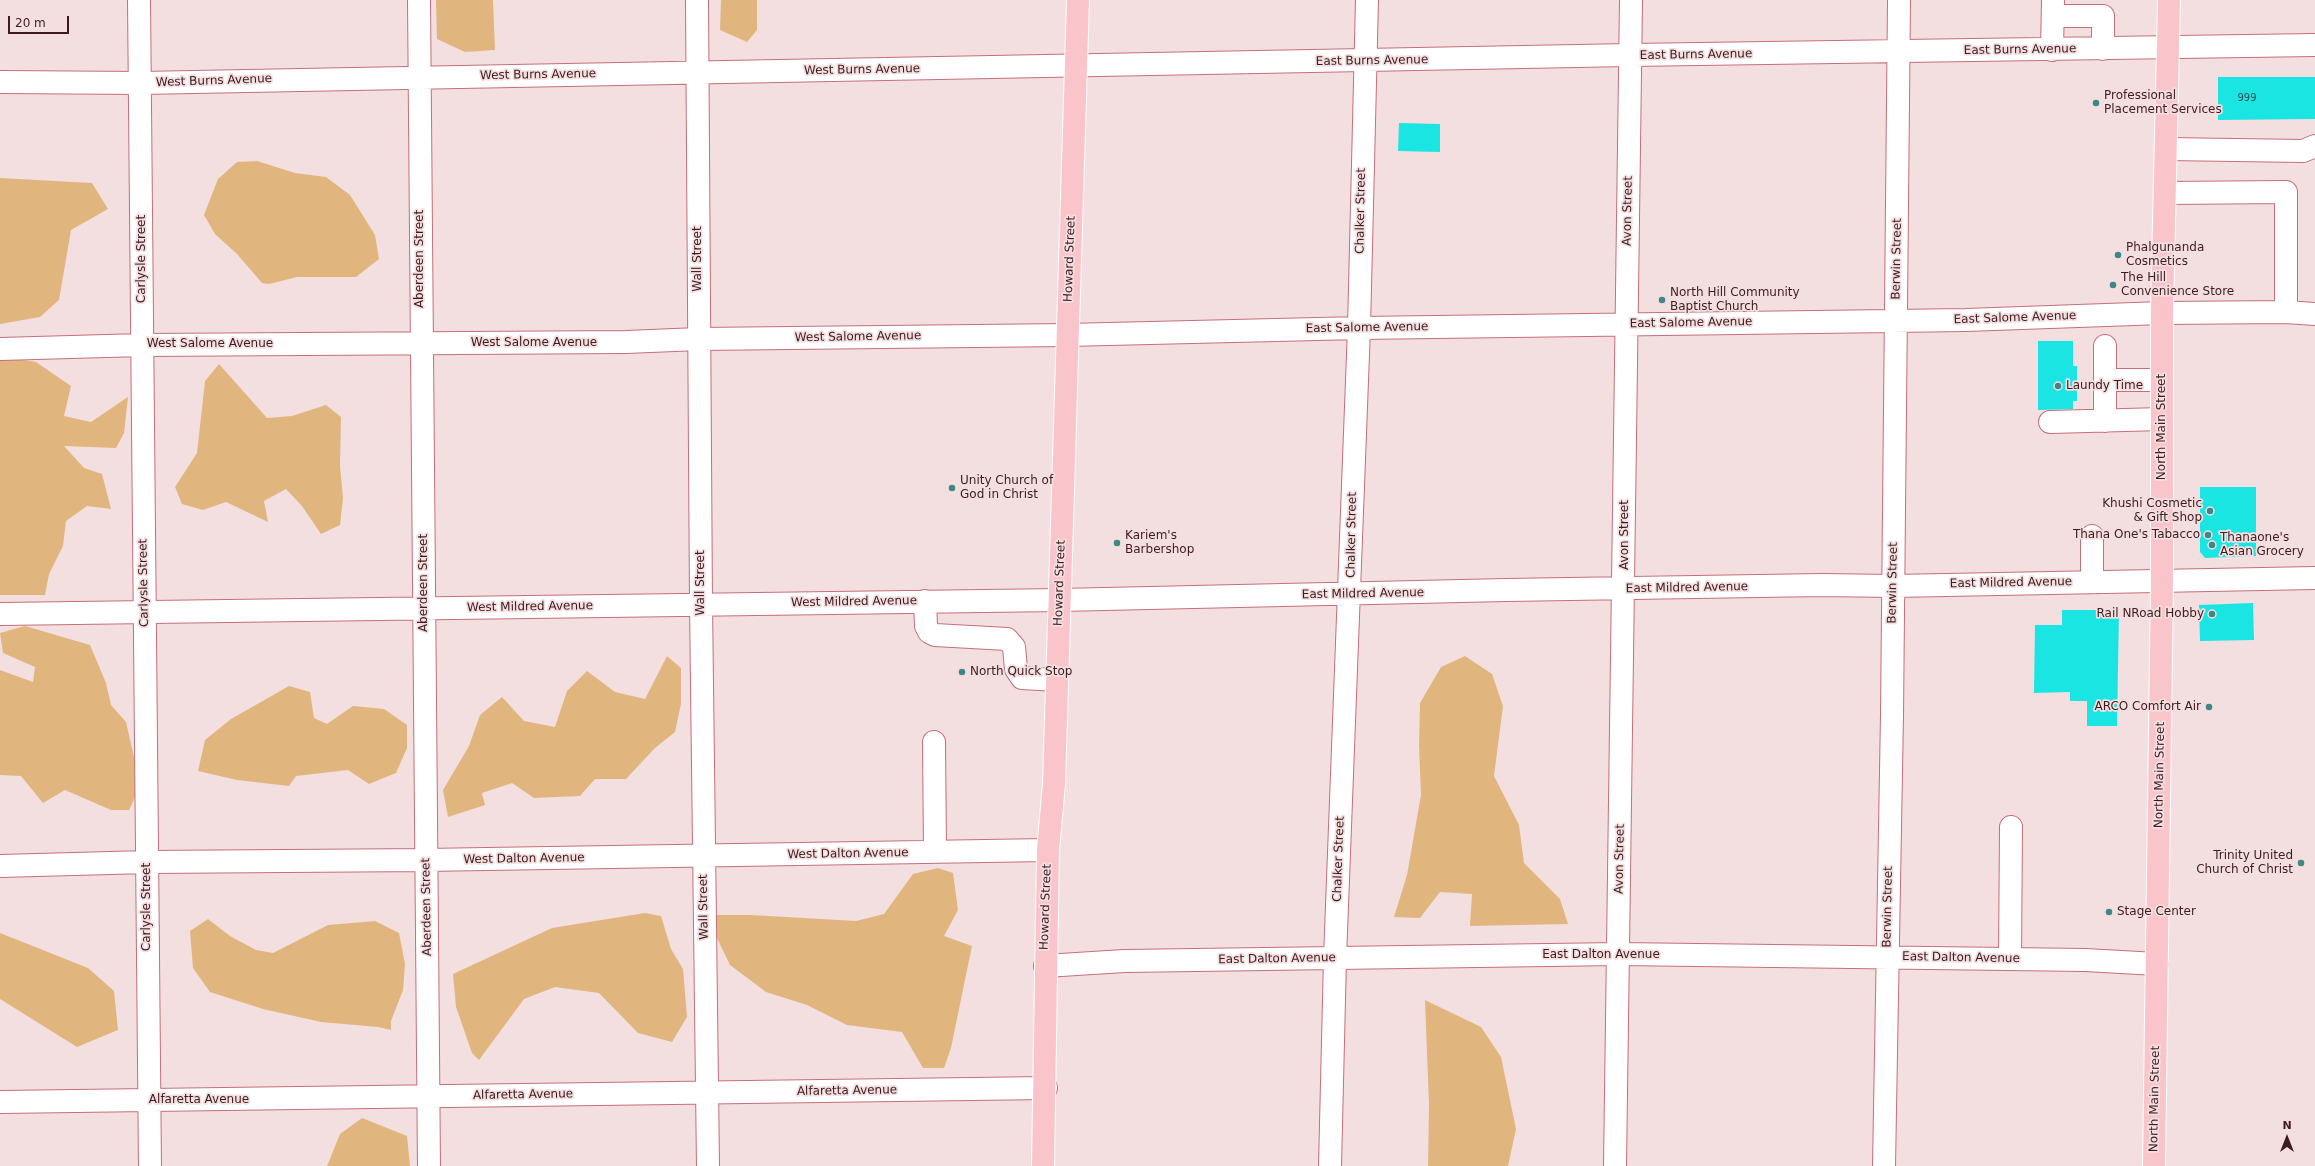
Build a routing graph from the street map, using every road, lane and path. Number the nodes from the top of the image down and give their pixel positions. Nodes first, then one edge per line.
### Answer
1 (139, 0) edge
2 (419, 0) edge
3 (697, 0) edge
4 (1078, 0) edge
5 (1367, 0) edge
6 (1631, 0) edge
7 (1899, 0) edge
8 (2168, 0) edge
9 (2053, 8) edge
10 (2315, 46) edge
11 (2167, 48) junction
12 (2103, 49) junction
13 (2052, 50) junction
14 (1899, 51) junction
15 (1630, 55) junction
16 (1364, 62) junction
17 (1076, 66) junction
18 (698, 72) junction
19 (419, 77) junction
20 (0, 82) edge
21 (141, 83) junction
22 (2315, 146) edge
23 (2167, 149) junction
24 (2166, 192) junction
25 (2286, 312) junction
26 (2162, 314) junction
27 (2315, 314) edge
28 (1897, 320) junction
29 (1626, 324) junction
30 (1359, 328) junction
31 (1068, 335) junction
32 (699, 339) junction
33 (142, 344) junction
34 (420, 344) junction
35 (2105, 346) dead end
36 (0, 349) edge
37 (2105, 380) junction
38 (2162, 380) junction
39 (2162, 418) junction
40 (2105, 421) junction
41 (2050, 422) dead end
42 (2092, 536) dead end
43 (2315, 578) edge
44 (2092, 582) junction
45 (2162, 582) junction
46 (1893, 586) junction
47 (1624, 590) junction
48 (1350, 595) junction
49 (1060, 600) junction
50 (925, 601) junction
51 (701, 604) junction
52 (423, 609) junction
53 (0, 614) edge
54 (144, 614) junction
55 (1057, 680) junction
56 (934, 742) dead end
57 (2011, 827) dead end
58 (1048, 850) junction
59 (935, 852) junction
60 (703, 856) junction
61 (425, 860) junction
62 (147, 862) junction
63 (0, 866) edge
64 (1619, 954) junction
65 (1887, 957) junction
66 (1335, 958) junction
67 (2010, 959) junction
68 (2157, 964) junction
69 (1045, 966) junction
70 (1046, 1088) junction
71 (707, 1092) junction
72 (429, 1097) junction
73 (148, 1100) junction
74 (0, 1102) edge
75 (150, 1166) edge
76 (429, 1166) edge
77 (708, 1166) edge
78 (1043, 1166) edge
79 (1330, 1166) edge
80 (1615, 1166) edge
81 (1884, 1166) edge
82 (2154, 1166) edge

1 - 21 street, Carlysle Street
2 - 19 street, Aberdeen Street
3 - 18 street, Wall Street
4 - 17 main road, Howard Street
5 - 16 street, Chalker Street
6 - 15 street, Avon Street
7 - 14 street, Berwin Street
8 - 11 main road, North Main Street
9 - 12 street
9 - 13 street
10 - 11 street, East Burns Avenue
11 - 12 street, East Burns Avenue
11 - 23 main road, North Main Street
12 - 13 street, East Burns Avenue
13 - 14 street, East Burns Avenue
14 - 15 street, East Burns Avenue
14 - 28 street, Berwin Street
15 - 16 street, East Burns Avenue
15 - 29 street, Avon Street
16 - 17 street, East Burns Avenue
16 - 30 street, Chalker Street
17 - 18 street, West Burns Avenue
17 - 31 main road, Howard Street
18 - 19 street, West Burns Avenue
18 - 32 street, Wall Street
19 - 21 street, West Burns Avenue
19 - 34 street, Aberdeen Street
20 - 21 street, West Burns Avenue
21 - 33 street, Carlysle Street
22 - 23 street
23 - 24 main road, North Main Street
24 - 25 street
24 - 26 main road, North Main Street
25 - 26 street, East Salome Avenue
25 - 27 street, East Salome Avenue
26 - 28 street, East Salome Avenue
26 - 38 main road, North Main Street
28 - 29 street, East Salome Avenue
28 - 46 street, Berwin Street
29 - 30 street, East Salome Avenue
29 - 47 street, Avon Street
30 - 31 street, East Salome Avenue
30 - 48 street, Chalker Street
31 - 32 street, West Salome Avenue
31 - 49 main road, Howard Street
32 - 34 street, West Salome Avenue
32 - 51 street, Wall Street
33 - 34 street, West Salome Avenue
33 - 36 street, West Salome Avenue
33 - 54 street, Carlysle Street
34 - 52 street, Aberdeen Street
35 - 37 street
37 - 38 street
37 - 40 street
38 - 39 main road, North Main Street
39 - 40 street
39 - 45 main road, North Main Street
40 - 41 street
42 - 44 street
43 - 45 street, East Mildred Avenue
44 - 45 street, East Mildred Avenue
44 - 46 street, East Mildred Avenue
45 - 68 main road, North Main Street
46 - 47 street, East Mildred Avenue
46 - 65 street, Berwin Street
47 - 48 street, East Mildred Avenue
47 - 64 street, Avon Street
48 - 49 street, East Mildred Avenue
48 - 66 street, Chalker Street
49 - 50 street, West Mildred Avenue
49 - 55 main road, Howard Street
50 - 51 street, West Mildred Avenue
50 - 55 street
51 - 52 street, West Mildred Avenue
51 - 60 street, Wall Street
52 - 54 street, West Mildred Avenue
52 - 61 street, Aberdeen Street
53 - 54 street, West Mildred Avenue
54 - 62 street, Carlysle Street
55 - 58 main road, Howard Street
56 - 59 street
57 - 67 street
58 - 59 street, West Dalton Avenue
58 - 69 main road, Howard Street
59 - 60 street, West Dalton Avenue
60 - 61 street, West Dalton Avenue
60 - 71 street, Wall Street
61 - 62 street, West Dalton Avenue
61 - 72 street, Aberdeen Street
62 - 63 street, West Dalton Avenue
62 - 73 street, Carlysle Street
64 - 65 street, East Dalton Avenue
64 - 66 street, East Dalton Avenue
64 - 80 street, Avon Street
65 - 67 street, East Dalton Avenue
65 - 81 street, Berwin Street
66 - 69 street, East Dalton Avenue
66 - 79 street, Chalker Street
67 - 68 street, East Dalton Avenue
68 - 82 main road, North Main Street
69 - 70 main road, Howard Street
70 - 71 street, Alfaretta Avenue
70 - 78 main road, Howard Street
71 - 72 street, Alfaretta Avenue
71 - 77 street, Wall Street
72 - 73 street, Alfaretta Avenue
72 - 76 street, Aberdeen Street
73 - 74 street, Alfaretta Avenue
73 - 75 street, Carlysle Street

